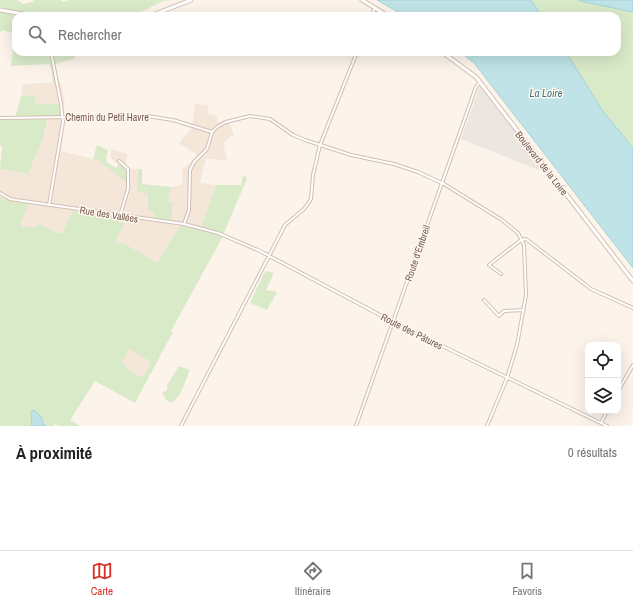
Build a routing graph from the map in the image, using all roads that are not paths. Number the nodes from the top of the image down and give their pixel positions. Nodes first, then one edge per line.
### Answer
1 (191, 0) edge
2 (362, 0) edge
3 (375, 7) junction
4 (0, 10) edge
5 (12, 12) edge
6 (160, 12) edge
7 (373, 12) edge
8 (382, 12) edge
9 (52, 56) edge
10 (355, 56) edge
11 (448, 56) edge
12 (480, 82) junction
13 (63, 117) junction
14 (0, 118) edge
15 (212, 132) junction
16 (320, 145) junction
17 (118, 161) dead end
18 (442, 184) junction
19 (0, 193) edge
20 (49, 205) junction
21 (120, 216) junction
22 (184, 224) junction
23 (218, 233) joint
24 (522, 240) junction
25 (270, 257) junction
26 (501, 274) dead end
27 (633, 281) edge
28 (484, 300) dead end
29 (633, 308) edge
30 (524, 310) junction
31 (393, 322) junction
32 (633, 365) edge
33 (507, 378) junction
34 (621, 386) edge
35 (606, 414) edge
36 (601, 423) junction
37 (181, 426) edge
38 (356, 426) edge
39 (488, 426) edge
40 (607, 426) edge

1 - 6 main road
2 - 3 main road
3 - 7 street
3 - 8 main road
4 - 5 main road
9 - 13 street
10 - 16 street
11 - 12 main road, Boulevard de la Loire
12 - 18 street, Route d'Embreil
12 - 27 main road, Boulevard de la Loire
13 - 14 street, Chemin du Petit Havre
13 - 15 street, Chemin du Petit Havre
13 - 20 street
15 - 16 street
15 - 22 street
16 - 18 street
16 - 25 street
17 - 21 street
18 - 24 street
18 - 31 street, Route d'Embreil
19 - 20 street, Rue des Vallées
20 - 21 street, Rue des Vallées
21 - 22 street, Rue des Vallées
22 - 23 street, Rue des Vallées
23 - 25 street, Route des Pâtures
24 - 26 street
24 - 29 street
24 - 30 street
25 - 31 street, Route des Pâtures
25 - 37 street
28 - 30 street
30 - 33 street
31 - 33 street, Route des Pâtures
31 - 38 street, Route d'Embreil
32 - 34 street
33 - 36 street, Route des Pâtures
33 - 39 street
35 - 36 street
36 - 40 street, Route des Pâtures

